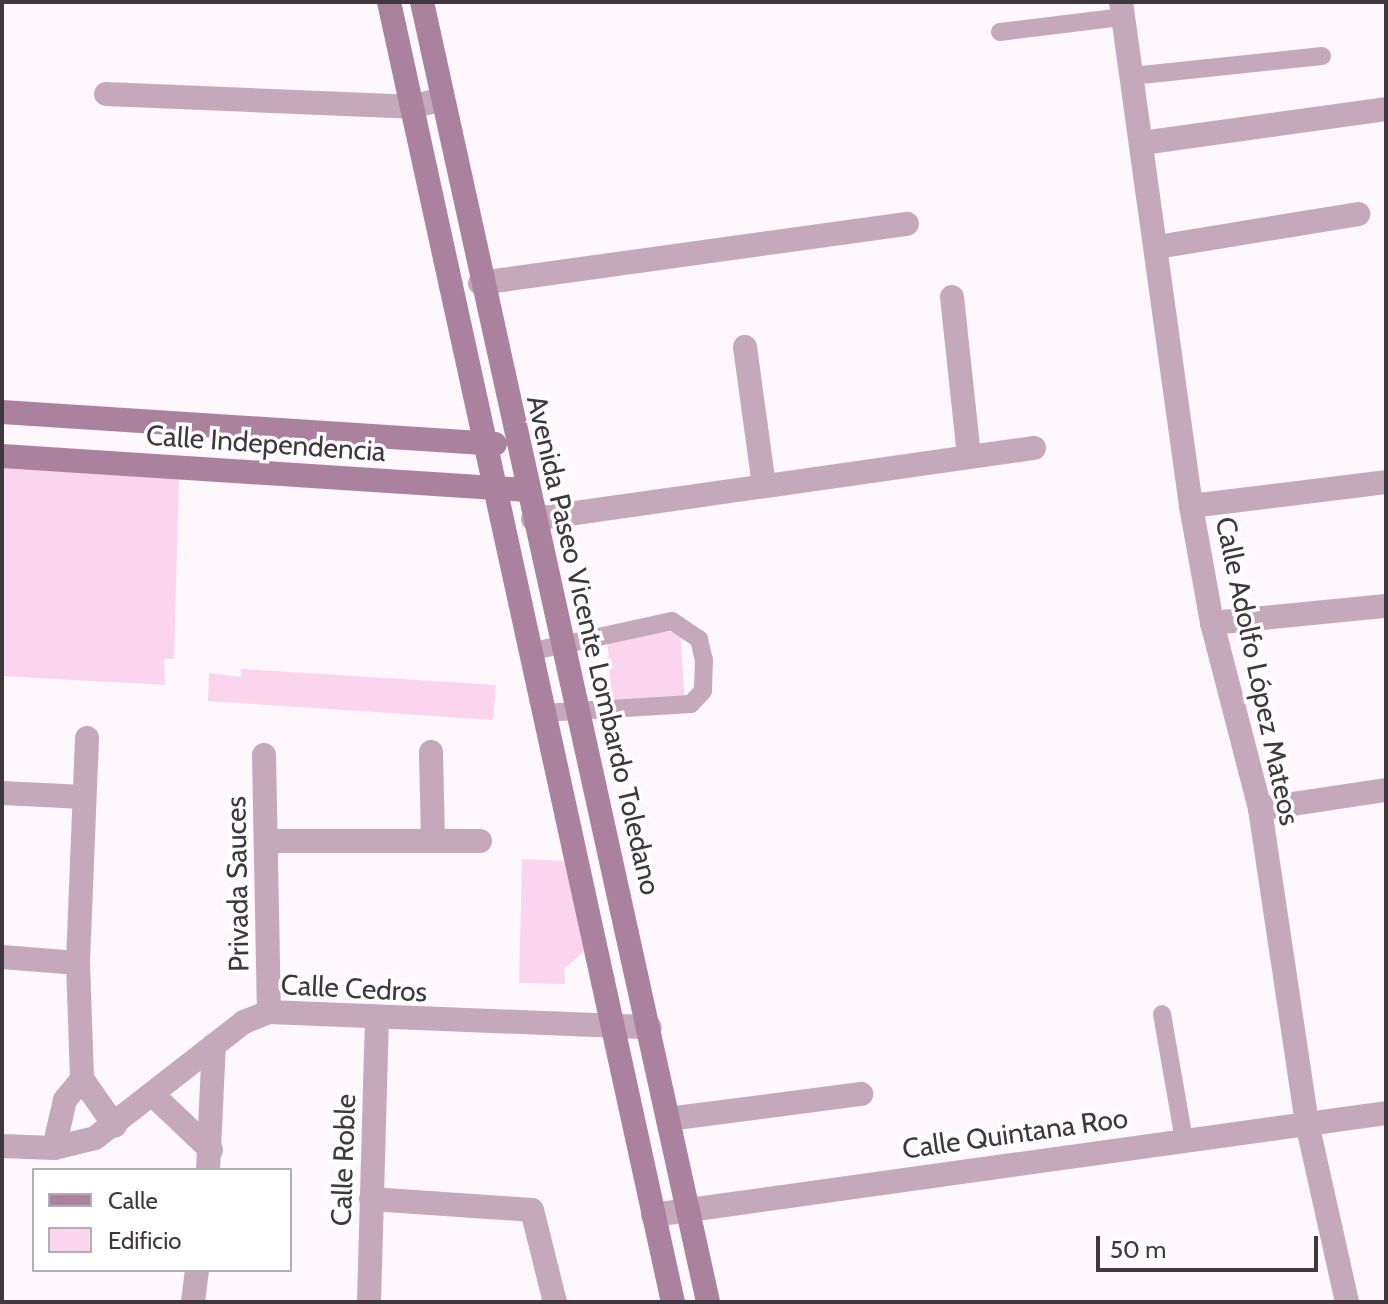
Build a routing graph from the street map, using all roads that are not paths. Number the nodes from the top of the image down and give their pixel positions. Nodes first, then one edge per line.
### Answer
1 (389, 2) edge
2 (422, 2) edge
3 (1122, 10) edge
4 (1000, 32) dead end
5 (1322, 56) dead end
6 (1132, 76) junction
7 (106, 94) dead end
8 (442, 99) junction
9 (411, 107) junction
10 (1386, 109) edge
11 (1142, 143) junction
12 (1358, 214) dead end
13 (907, 224) dead end
14 (1157, 247) junction
15 (480, 283) junction
16 (952, 297) dead end
17 (745, 347) dead end
18 (2, 412) edge
19 (481, 443) junction
20 (517, 445) junction
21 (1034, 448) dead end
22 (2, 456) edge
23 (969, 457) junction
24 (1386, 482) edge
25 (764, 486) junction
26 (491, 488) junction
27 (527, 490) junction
28 (1191, 506) junction
29 (533, 519) junction
30 (1386, 606) edge
31 (1212, 623) junction
32 (563, 641) junction
33 (529, 652) junction
34 (579, 710) junction
35 (543, 713) junction
36 (87, 738) dead end
37 (431, 752) dead end
38 (264, 755) dead end
39 (1386, 790) edge
40 (2, 793) edge
41 (84, 797) junction
42 (1260, 809) junction
43 (267, 841) junction
44 (433, 841) junction
45 (480, 841) dead end
46 (2, 957) edge
47 (78, 963) junction
48 (269, 1012) junction
49 (1162, 1014) dead end
50 (377, 1021) junction
51 (613, 1026) junction
52 (650, 1027) junction
53 (214, 1045) junction
54 (82, 1079) junction
55 (861, 1094) dead end
56 (153, 1095) junction
57 (1386, 1113) edge
58 (668, 1119) junction
59 (1307, 1123) junction
60 (115, 1126) junction
61 (1184, 1140) junction
62 (2, 1146) edge
63 (54, 1148) junction
64 (210, 1160) edge
65 (371, 1199) junction
66 (686, 1210) junction
67 (653, 1215) junction
68 (197, 1272) edge
69 (193, 1302) edge
70 (369, 1302) edge
71 (555, 1302) edge
72 (673, 1302) edge
73 (708, 1302) edge
74 (1347, 1302) edge

1 - 9 main road
2 - 8 main road, Avenida Paseo Vicente Lombardo Toledano
3 - 4 lane
3 - 6 street, Calle Adolfo López Mateos
5 - 6 lane
6 - 11 street, Calle Adolfo López Mateos
7 - 9 street
8 - 9 street
8 - 15 main road, Avenida Paseo Vicente Lombardo Toledano
9 - 19 main road
10 - 11 street
11 - 14 street, Calle Adolfo López Mateos
12 - 14 street
13 - 15 street
14 - 28 street, Calle Adolfo López Mateos
15 - 20 main road, Avenida Paseo Vicente Lombardo Toledano
16 - 23 street
17 - 25 street
18 - 19 main road, Calle Independencia
19 - 20 main road, Calle Independencia
19 - 26 main road
20 - 27 main road, Avenida Paseo Vicente Lombardo Toledano
21 - 23 street
22 - 26 main road, Calle Independencia
23 - 25 street
24 - 28 street
25 - 29 street
26 - 27 main road, Calle Independencia
26 - 33 main road
27 - 29 main road, Avenida Paseo Vicente Lombardo Toledano
28 - 31 street, Calle Adolfo López Mateos
29 - 32 main road, Avenida Paseo Vicente Lombardo Toledano
30 - 31 street
31 - 42 street, Calle Adolfo López Mateos
32 - 33 lane
32 - 34 main road, Avenida Paseo Vicente Lombardo Toledano
32 - 34 lane
33 - 35 main road
34 - 35 lane
34 - 52 main road, Avenida Paseo Vicente Lombardo Toledano
35 - 51 main road
36 - 41 street
37 - 44 street
38 - 43 street, Privada Sauces
39 - 42 street
40 - 41 street
41 - 47 street
42 - 59 street, Calle Adolfo López Mateos
43 - 44 street
43 - 48 street, Privada Sauces
44 - 45 street
46 - 47 street
47 - 54 street
48 - 50 street, Calle Cedros
48 - 53 street, Calle Cedros
49 - 61 lane
50 - 51 street, Calle Cedros
50 - 65 street, Calle Roble
51 - 52 street, Calle Cedros
51 - 67 main road
52 - 58 main road, Avenida Paseo Vicente Lombardo Toledano
53 - 56 street, Calle Cedros
53 - 64 street
54 - 60 street
54 - 63 street
55 - 58 street
56 - 60 street, Calle Cedros
56 - 64 street
57 - 59 street, Calle Quintana Roo
58 - 66 main road, Avenida Paseo Vicente Lombardo Toledano
59 - 61 street, Calle Quintana Roo
59 - 74 street, Calle Adolfo López Mateos
60 - 63 street, Calle Cedros
61 - 66 street, Calle Quintana Roo
62 - 63 street, Calle Cedros
65 - 70 street, Calle Roble
65 - 71 street
66 - 67 street, Calle Quintana Roo
66 - 73 main road, Avenida Paseo Vicente Lombardo Toledano
67 - 72 main road
68 - 69 street

